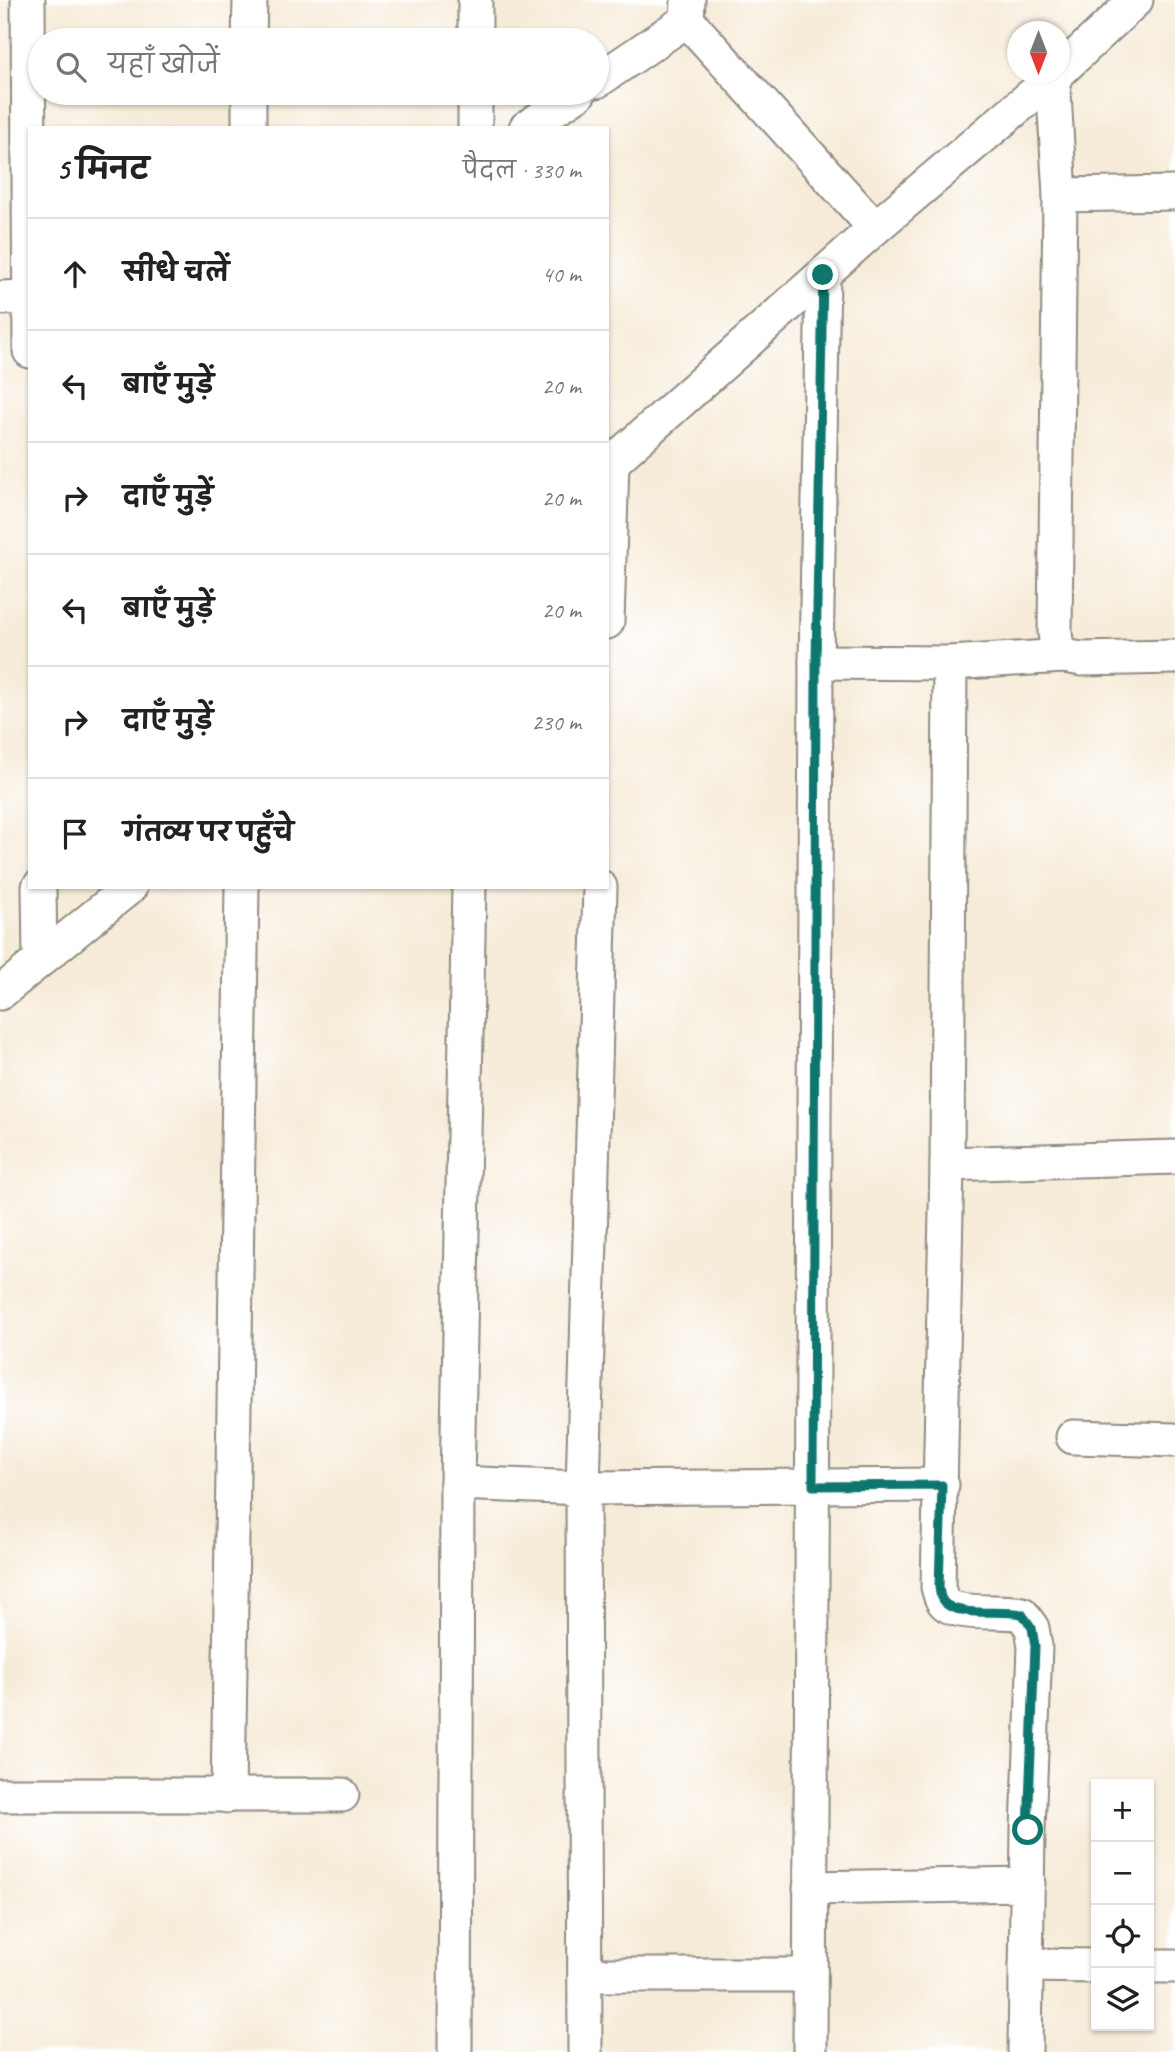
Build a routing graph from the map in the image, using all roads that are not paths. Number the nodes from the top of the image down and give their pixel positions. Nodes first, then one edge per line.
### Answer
1 (28, 0) edge
2 (250, 0) edge
3 (475, 0) edge
4 (1136, 0) edge
5 (687, 10) edge
6 (28, 28) edge
7 (249, 28) edge
8 (475, 28) edge
9 (1070, 61) edge
10 (609, 72) edge
11 (1044, 84) edge
12 (1056, 84) edge
13 (28, 105) edge
14 (249, 105) edge
15 (475, 105) edge
16 (561, 105) edge
17 (28, 126) edge
18 (249, 126) edge
19 (475, 126) edge
20 (529, 126) edge
21 (1175, 193) edge
22 (1060, 195) junction
23 (875, 228) junction
24 (823, 275) junction
25 (28, 297) edge
26 (0, 298) edge
27 (609, 465) edge
28 (1064, 656) junction
29 (1175, 657) edge
30 (816, 662) junction
31 (950, 663) junction
32 (39, 889) edge
33 (128, 889) edge
34 (243, 889) edge
35 (469, 889) edge
36 (600, 889) edge
37 (40, 959) junction
38 (0, 993) edge
39 (1175, 1157) edge
40 (947, 1164) junction
41 (1073, 1437) dead end
42 (1175, 1440) edge
43 (457, 1483) junction
44 (942, 1485) junction
45 (813, 1486) junction
46 (583, 1488) junction
47 (0, 1795) edge
48 (342, 1795) dead end
49 (228, 1796) junction
50 (1028, 1884) junction
51 (810, 1888) junction
52 (1026, 1965) junction
53 (1091, 1966) edge
54 (1154, 1966) edge
55 (1175, 1966) edge
56 (585, 1975) junction
57 (809, 1975) junction
58 (455, 2052) edge
59 (585, 2052) edge
60 (810, 2052) edge
61 (1025, 2052) edge

1 - 6 street
2 - 7 street
3 - 8 street
4 - 9 street
5 - 10 street
5 - 23 street
11 - 23 street
12 - 22 street
13 - 17 street
14 - 18 street
15 - 19 street
16 - 20 street
21 - 22 street
22 - 28 street
23 - 24 street
24 - 27 street
24 - 30 street
25 - 26 street
28 - 29 street
28 - 31 street
30 - 31 street
30 - 45 street
31 - 40 street
32 - 37 street
33 - 37 street
34 - 49 street
35 - 43 street
36 - 46 street
37 - 38 street
39 - 40 street
40 - 44 street
41 - 42 street
43 - 46 street
43 - 58 street
44 - 45 street
44 - 50 street
45 - 46 street
45 - 51 street
46 - 56 street
47 - 49 street
48 - 49 street
50 - 51 street
50 - 52 street
51 - 57 street
52 - 53 street
52 - 61 street
54 - 55 street
56 - 57 street
56 - 59 street
57 - 60 street

